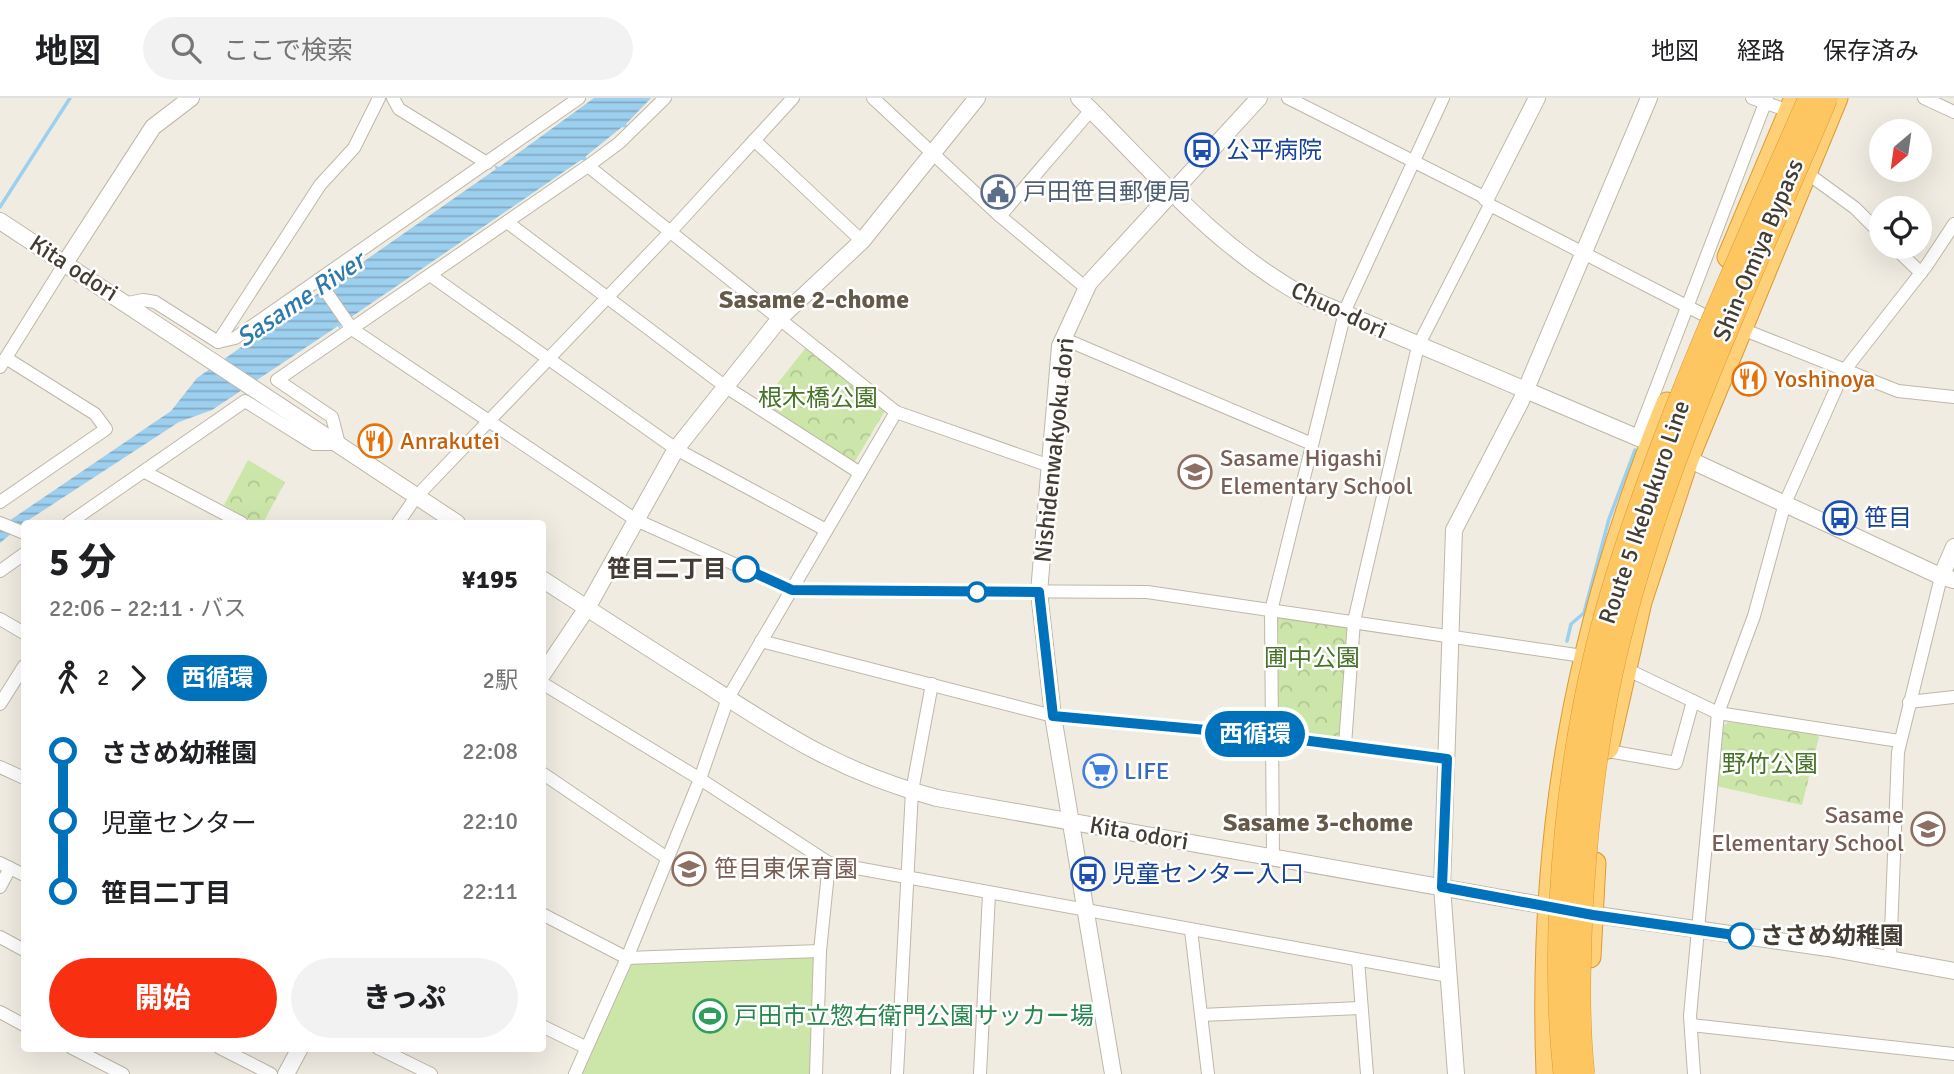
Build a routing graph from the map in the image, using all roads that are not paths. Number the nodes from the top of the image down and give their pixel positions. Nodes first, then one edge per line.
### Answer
1 (191, 98) edge
2 (379, 98) edge
3 (393, 98) edge
4 (579, 98) edge
5 (665, 98) edge
6 (793, 98) edge
7 (873, 98) edge
8 (977, 98) edge
9 (1079, 98) edge
10 (1259, 98) edge
11 (1288, 98) edge
12 (1443, 98) edge
13 (1538, 98) edge
14 (1649, 98) edge
15 (1810, 98) edge
16 (1827, 98) edge
17 (1837, 98) edge
18 (1924, 98) edge
19 (1761, 100) edge
20 (1792, 105) edge
21 (1091, 110) junction
22 (1954, 112) edge
23 (754, 140) junction
24 (933, 153) junction
25 (1412, 161) junction
26 (487, 163) junction
27 (588, 166) junction
28 (1807, 173) junction
29 (1171, 192) junction
30 (1488, 202) junction
31 (1000, 216) junction
32 (0, 220) edge
33 (507, 222) junction
34 (1869, 222) edge
35 (1954, 224) edge
36 (671, 231) junction
37 (862, 241) junction
38 (1583, 254) junction
39 (1906, 259) edge
40 (65, 263) junction
41 (1921, 273) junction
42 (430, 275) junction
43 (319, 281) junction
44 (1086, 288) junction
45 (607, 298) junction
46 (128, 303) junction
47 (1694, 311) junction
48 (1344, 315) junction
49 (781, 317) junction
50 (351, 327) junction
51 (1742, 329) junction
52 (1062, 338) junction
53 (218, 342) junction
54 (1418, 346) junction
55 (548, 358) junction
56 (3, 362) edge
57 (1844, 371) junction
58 (726, 387) junction
59 (1525, 392) junction
60 (1954, 397) edge
61 (896, 412) junction
62 (487, 422) junction
63 (1644, 441) junction
64 (339, 444) junction
65 (1312, 444) junction
66 (676, 449) junction
67 (1688, 459) junction
68 (1050, 466) junction
69 (145, 471) junction
70 (860, 473) junction
71 (1659, 486) dead end
72 (416, 497) junction
73 (0, 502) edge
74 (1785, 503) junction
75 (73, 520) edge
76 (236, 520) edge
77 (400, 520) edge
78 (452, 520) edge
79 (636, 520) junction
80 (0, 523) edge
81 (826, 530) junction
82 (21, 532) edge
83 (1954, 547) edge
84 (21, 556) edge
85 (0, 571) edge
86 (1948, 578) edge
87 (546, 582) edge
88 (792, 590) junction
89 (1039, 592) junction
90 (587, 608) junction
91 (1271, 611) junction
92 (0, 619) edge
93 (1354, 621) junction
94 (21, 631) edge
95 (1450, 636) junction
96 (761, 641) junction
97 (546, 669) edge
98 (1603, 669) junction
99 (21, 671) edge
100 (546, 684) edge
101 (932, 684) junction
102 (1954, 697) edge
103 (728, 698) junction
104 (1693, 701) junction
105 (1909, 702) junction
106 (0, 704) edge
107 (1718, 713) junction
108 (1053, 716) junction
109 (1592, 721) junction
110 (1272, 736) junction
111 (1899, 741) junction
112 (1345, 746) junction
113 (1608, 751) junction
114 (1447, 759) junction
115 (0, 767) edge
116 (546, 776) edge
117 (21, 777) edge
118 (700, 779) junction
119 (912, 791) junction
120 (1070, 821) junction
121 (1575, 856) dead end
122 (1273, 857) junction
123 (667, 858) junction
124 (828, 863) junction
125 (5, 865) edge
126 (21, 873) edge
127 (908, 879) junction
128 (0, 887) edge
129 (1442, 887) junction
130 (989, 894) junction
131 (1549, 906) junction
132 (1086, 911) junction
133 (1593, 915) junction
134 (546, 916) edge
135 (1697, 929) junction
136 (1191, 930) junction
137 (0, 937) edge
138 (21, 948) edge
139 (820, 951) junction
140 (627, 958) junction
141 (1890, 958) junction
142 (1358, 960) junction
143 (1954, 971) edge
144 (1449, 976) junction
145 (1360, 1008) junction
146 (0, 1012) edge
147 (1201, 1016) junction
148 (21, 1022) edge
149 (1691, 1025) junction
150 (546, 1028) edge
151 (585, 1047) junction
152 (80, 1052) edge
153 (228, 1052) edge
154 (298, 1052) edge
155 (387, 1052) edge
156 (1954, 1054) edge
157 (123, 1074) edge
158 (271, 1074) edge
159 (286, 1074) edge
160 (431, 1074) edge
161 (575, 1074) edge
162 (816, 1074) edge
163 (897, 1074) edge
164 (980, 1074) edge
165 (1112, 1074) edge
166 (1208, 1074) edge
167 (1367, 1074) edge
168 (1456, 1074) edge
169 (1548, 1074) edge
170 (1565, 1074) edge
171 (1571, 1074) edge
172 (1580, 1074) edge
173 (1593, 1074) edge
174 (1695, 1074) edge

1 - 40 street
2 - 53 street
3 - 26 street
4 - 26 street
5 - 27 street
6 - 23 street
7 - 24 street
8 - 24 street
9 - 21 street, Chuo-dori
10 - 29 street, Nishidenwakyoku dori
11 - 25 street
12 - 25 street
13 - 30 street
14 - 38 street
15 - 16 highway, Shin-Omiya Bypass
15 - 170 highway, Route 5 Ikebukuro Line, bridge
16 - 172 highway, Route 5 Ikebukuro Line, bridge
17 - 28 highway
18 - 22 street
19 - 20 street
19 - 47 street
20 - 47 highway
21 - 29 street, Chuo-dori
21 - 31 street
23 - 36 street
23 - 37 street
24 - 31 street
24 - 37 street
25 - 30 street
25 - 48 street
26 - 43 street
27 - 33 street
27 - 36 street
28 - 34 street
28 - 51 highway
29 - 44 street, Nishidenwakyoku dori
29 - 48 street, Chuo-dori
30 - 38 street
30 - 54 street
31 - 44 street
32 - 40 street, Kita odori
33 - 42 street
33 - 45 street
35 - 41 street
36 - 45 street
36 - 49 street
37 - 49 street
38 - 47 street
38 - 59 street
39 - 41 street
40 - 46 street, Kita odori
40 - 56 street
41 - 57 street
42 - 50 street
42 - 55 street
43 - 50 street
43 - 53 street
44 - 52 street, Nishidenwakyoku dori
45 - 55 street
45 - 58 street
46 - 53 street
46 - 64 street, Kita odori
47 - 63 highway
48 - 54 street, Chuo-dori
48 - 65 street
49 - 58 street
49 - 61 street
50 - 62 street
50 - 64 street
51 - 57 street
51 - 67 highway
52 - 65 street
52 - 68 street, Nishidenwakyoku dori
54 - 59 street, Chuo-dori
54 - 93 street
55 - 62 street
55 - 66 street
56 - 73 street
57 - 60 street
57 - 74 street
58 - 66 street
58 - 70 street
59 - 63 street, Chuo-dori
59 - 95 street
61 - 68 street
61 - 70 street
62 - 72 street
62 - 79 street
63 - 67 street, Chuo-dori
63 - 98 highway
64 - 69 street
64 - 72 street
65 - 91 street
66 - 79 street
66 - 81 street
67 - 74 street, Chuo-dori
67 - 98 highway
68 - 89 street, Nishidenwakyoku dori
69 - 75 street
69 - 76 street
70 - 81 street
71 - 98 highway
72 - 77 street
72 - 78 street
74 - 86 street, Chuo-dori
74 - 107 street
79 - 88 street
79 - 90 street
80 - 82 street
81 - 88 street
83 - 86 street
84 - 85 street
86 - 105 street
87 - 90 street, Kita odori
88 - 89 street
88 - 96 street
89 - 91 street
89 - 108 street, Nishidenwakyoku dori
90 - 97 street
90 - 103 street, Kita odori
91 - 93 street
91 - 110 street
92 - 94 street
93 - 95 street
93 - 112 street
95 - 98 street
95 - 114 street
96 - 101 street
96 - 103 street
98 - 104 street
98 - 109 highway
98 - 109 highway
99 - 106 street
100 - 118 street
101 - 108 street
101 - 119 street
102 - 105 street
103 - 118 street
103 - 119 street, Kita odori
104 - 107 street
104 - 113 street
105 - 111 street
107 - 111 street
107 - 135 street
108 - 110 street
108 - 120 street, Nishidenwakyoku dori
109 - 113 highway
109 - 121 highway
109 - 131 highway
110 - 112 street
110 - 122 street
111 - 141 street
112 - 114 street
113 - 133 highway
114 - 129 street
115 - 117 street
116 - 123 street
118 - 123 street
118 - 124 street
119 - 120 street, Kita odori
119 - 127 street
120 - 122 street, Kita odori
120 - 132 street, Nishidenwakyoku dori
122 - 129 street, Kita odori
123 - 140 street
124 - 127 street
124 - 139 street
125 - 126 street
125 - 128 street
127 - 130 street
127 - 163 street
129 - 131 street, Kita odori
129 - 144 street
130 - 132 street
130 - 164 street
131 - 133 street, Kita odori
131 - 169 highway
132 - 136 street
132 - 165 street, Nishidenwakyoku dori
133 - 135 street, Kita odori
133 - 173 highway
134 - 140 street
135 - 141 street, Kita odori
135 - 149 street
136 - 142 street
136 - 147 street
137 - 138 street
139 - 140 street
139 - 162 street
140 - 151 street
141 - 143 street, Kita odori
142 - 144 street
142 - 145 street
144 - 168 street
145 - 147 street
145 - 167 street
146 - 148 street
147 - 166 street
149 - 156 street
149 - 174 street
150 - 151 street
151 - 161 street
152 - 157 street
153 - 158 street
154 - 159 street
155 - 160 street
171 - 172 highway

